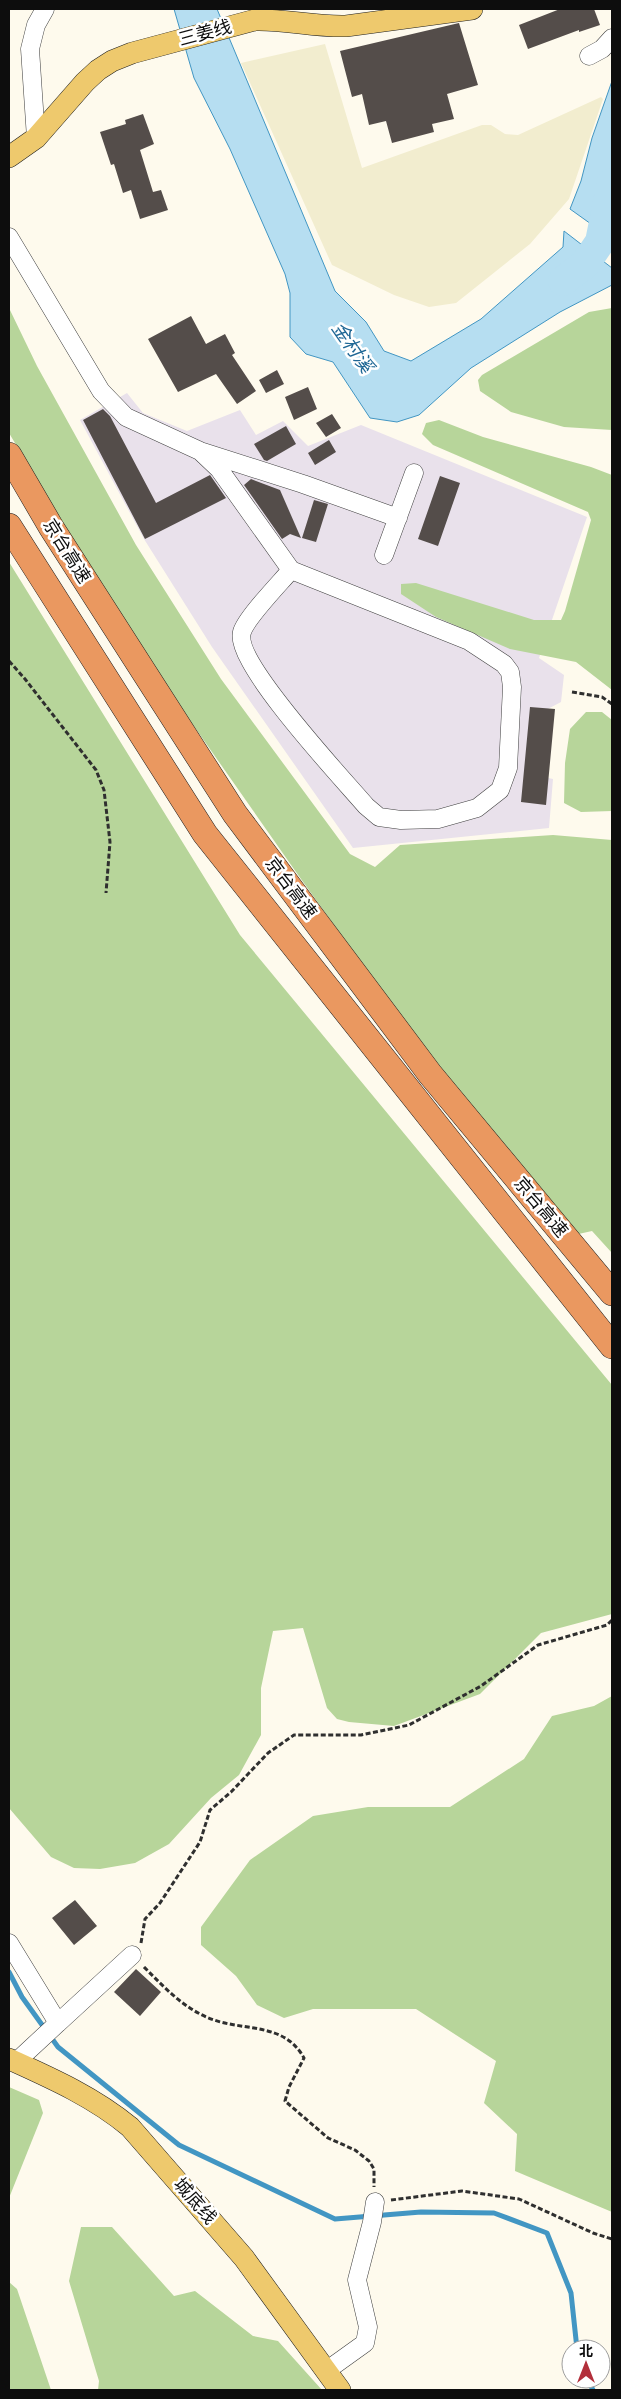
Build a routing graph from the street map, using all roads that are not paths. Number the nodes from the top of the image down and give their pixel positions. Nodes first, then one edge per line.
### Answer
1 (45, 9) edge
2 (472, 9) edge
3 (612, 38) edge
4 (589, 56) dead end
5 (36, 138) junction
6 (9, 157) edge
7 (9, 237) edge
8 (200, 451) junction
9 (9, 455) edge
10 (414, 473) dead end
11 (398, 518) junction
12 (9, 526) edge
13 (384, 555) dead end
14 (291, 570) junction
15 (612, 1293) edge
16 (612, 1346) edge
17 (9, 1943) edge
18 (132, 1955) road end
19 (58, 2023) junction
20 (12, 2060) edge
21 (375, 2202) road end
22 (326, 2371) junction
23 (340, 2390) edge

1 - 5 street
2 - 5 main road, 三姜线
3 - 4 street
5 - 6 main road, 三姜线
7 - 8 street
8 - 11 street
8 - 14 street
9 - 15 highway, 京台高速
10 - 11 street
11 - 13 street
12 - 16 highway, 京台高速
14 - 14 street
17 - 19 street
18 - 19 street
19 - 20 street
20 - 22 main road, 城底线
21 - 22 street
22 - 23 main road, 城底线

